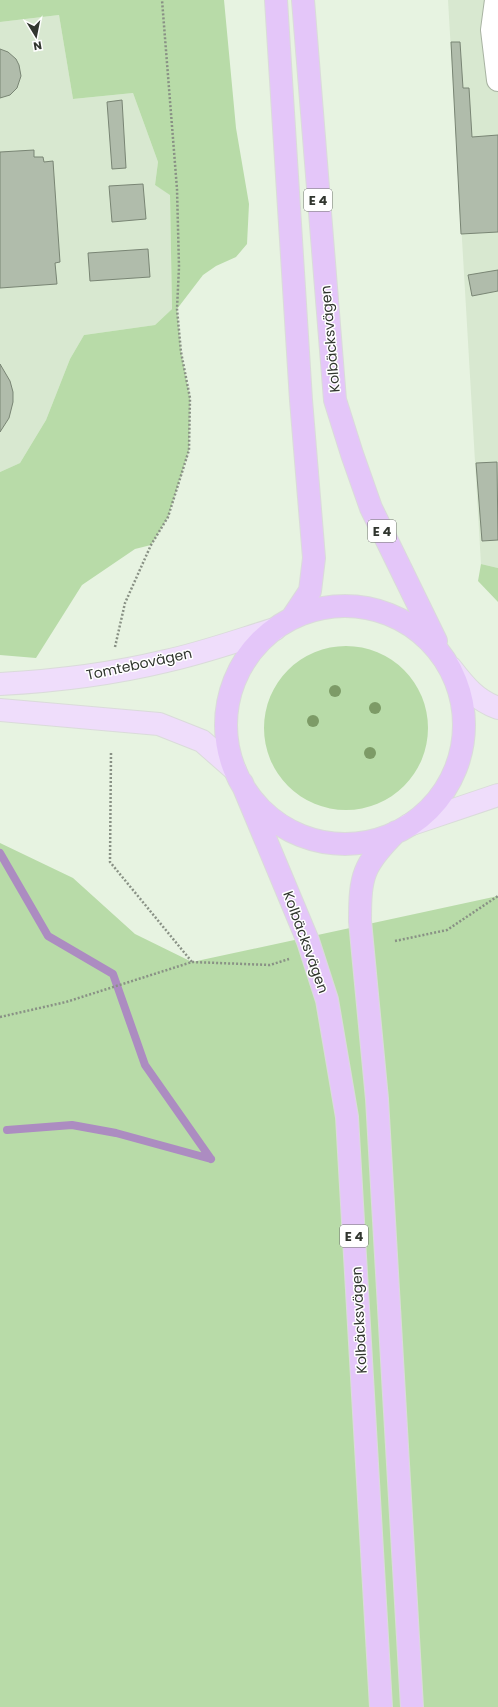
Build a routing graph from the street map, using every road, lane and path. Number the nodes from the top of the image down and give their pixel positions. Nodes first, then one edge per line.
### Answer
1 (162, 0) edge
2 (276, 0) edge
3 (303, 0) edge
4 (496, 0) edge
5 (498, 80) edge
6 (284, 624) junction
7 (114, 649) dead end
8 (447, 662) junction
9 (0, 684) edge
10 (498, 708) edge
11 (0, 710) edge
12 (111, 754) dead end
13 (238, 776) junction
14 (498, 795) edge
15 (403, 829) junction
16 (498, 896) edge
17 (396, 941) dead end
18 (292, 959) dead end
19 (192, 962) junction
20 (0, 1017) edge
21 (381, 1707) edge
22 (412, 1707) edge

1 - 7 path
2 - 6 highway, E 4
3 - 8 highway, Kolbäcksvägen / E 4
4 - 5 lane
6 - 8 highway, E 4
6 - 9 main road, Tomtebovägen
6 - 13 highway, E 4
8 - 10 main road
8 - 15 highway, E 4
11 - 13 main road
12 - 19 path
13 - 15 highway, E 4
13 - 21 highway, Kolbäcksvägen / E 4
14 - 15 main road
15 - 22 highway, E 4
16 - 17 path
18 - 19 path
19 - 20 path

